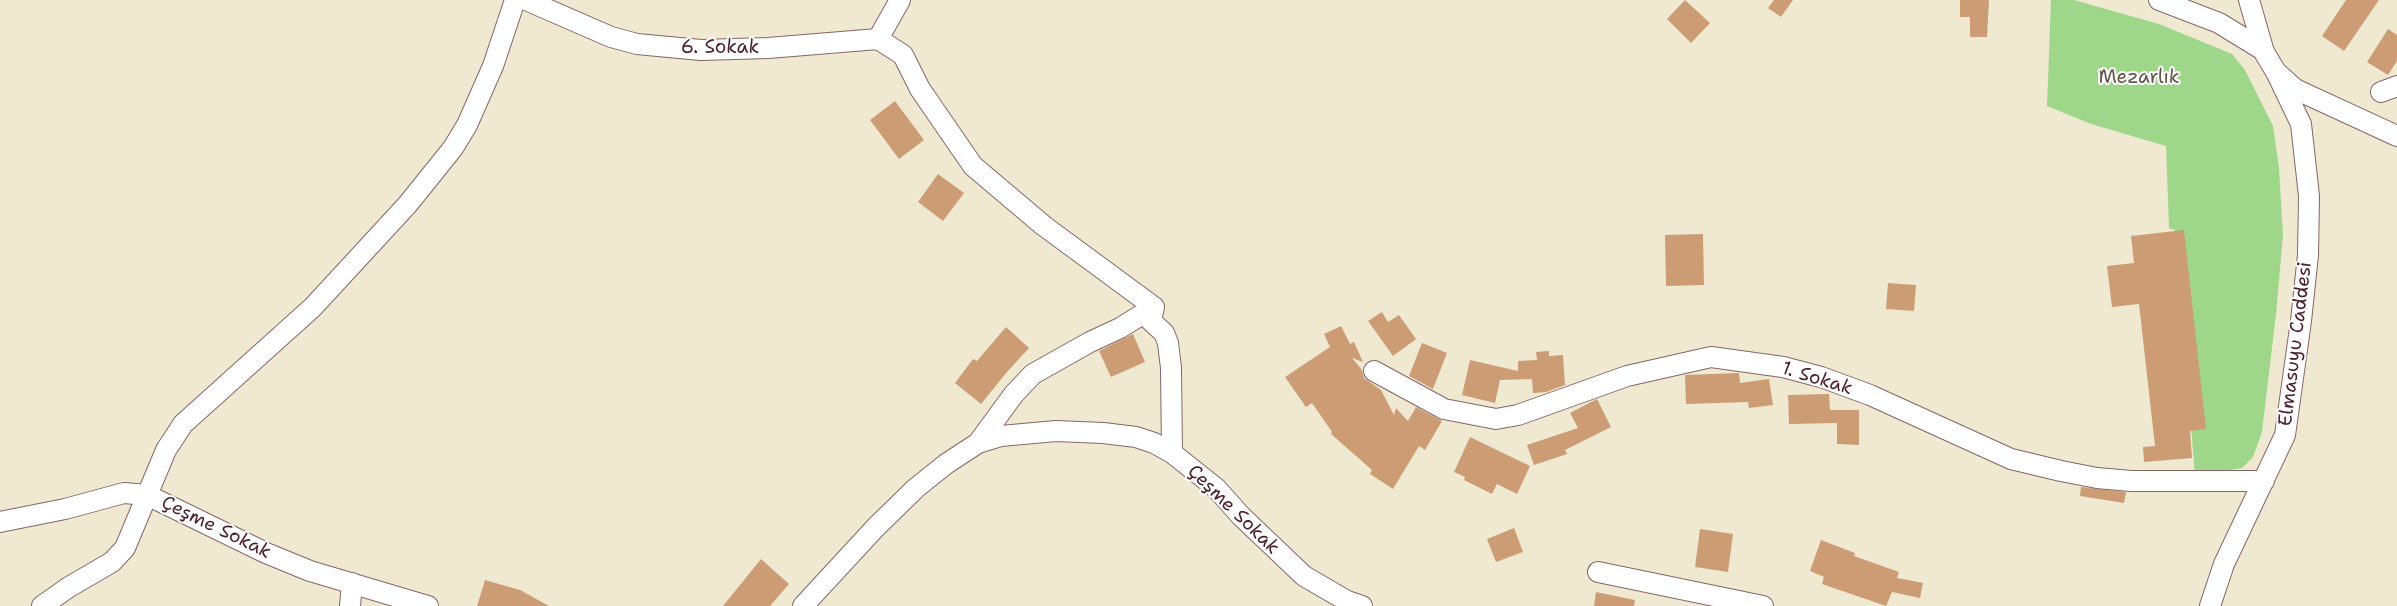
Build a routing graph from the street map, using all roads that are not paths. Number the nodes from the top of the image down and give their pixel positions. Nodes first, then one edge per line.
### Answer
1 (514, 0) edge
2 (526, 0) edge
3 (900, 0) edge
4 (2158, 0) edge
5 (2249, 0) edge
6 (878, 39) junction
7 (2263, 50) junction
8 (2276, 72) junction
9 (2397, 136) edge
10 (1154, 307) junction
11 (1374, 371) dead end
12 (978, 443) junction
13 (1172, 453) junction
14 (2264, 481) junction
15 (147, 495) junction
16 (0, 522) edge
17 (1598, 572) dead end
18 (352, 583) junction
19 (42, 606) edge
20 (350, 606) edge
21 (428, 606) edge
22 (802, 606) edge
23 (1362, 606) edge
24 (1762, 606) edge
25 (2210, 606) edge

1 - 15 street
2 - 6 street, 6. Sokak
3 - 6 street
4 - 7 street
5 - 7 street
6 - 10 street
7 - 8 street
8 - 9 street
8 - 14 street, Elmasuyu Caddesi
10 - 12 street
10 - 13 street
11 - 14 street, 1. Sokak
12 - 13 street, Çeşme Sokak
12 - 22 street, Çeşme Sokak
13 - 23 street, Çeşme Sokak
14 - 25 street, Elmasuyu Caddesi
15 - 16 street, Çeşme Sokak
15 - 18 street, Çeşme Sokak
15 - 19 street
17 - 24 street
18 - 20 street
18 - 21 street, Çeşme Sokak

